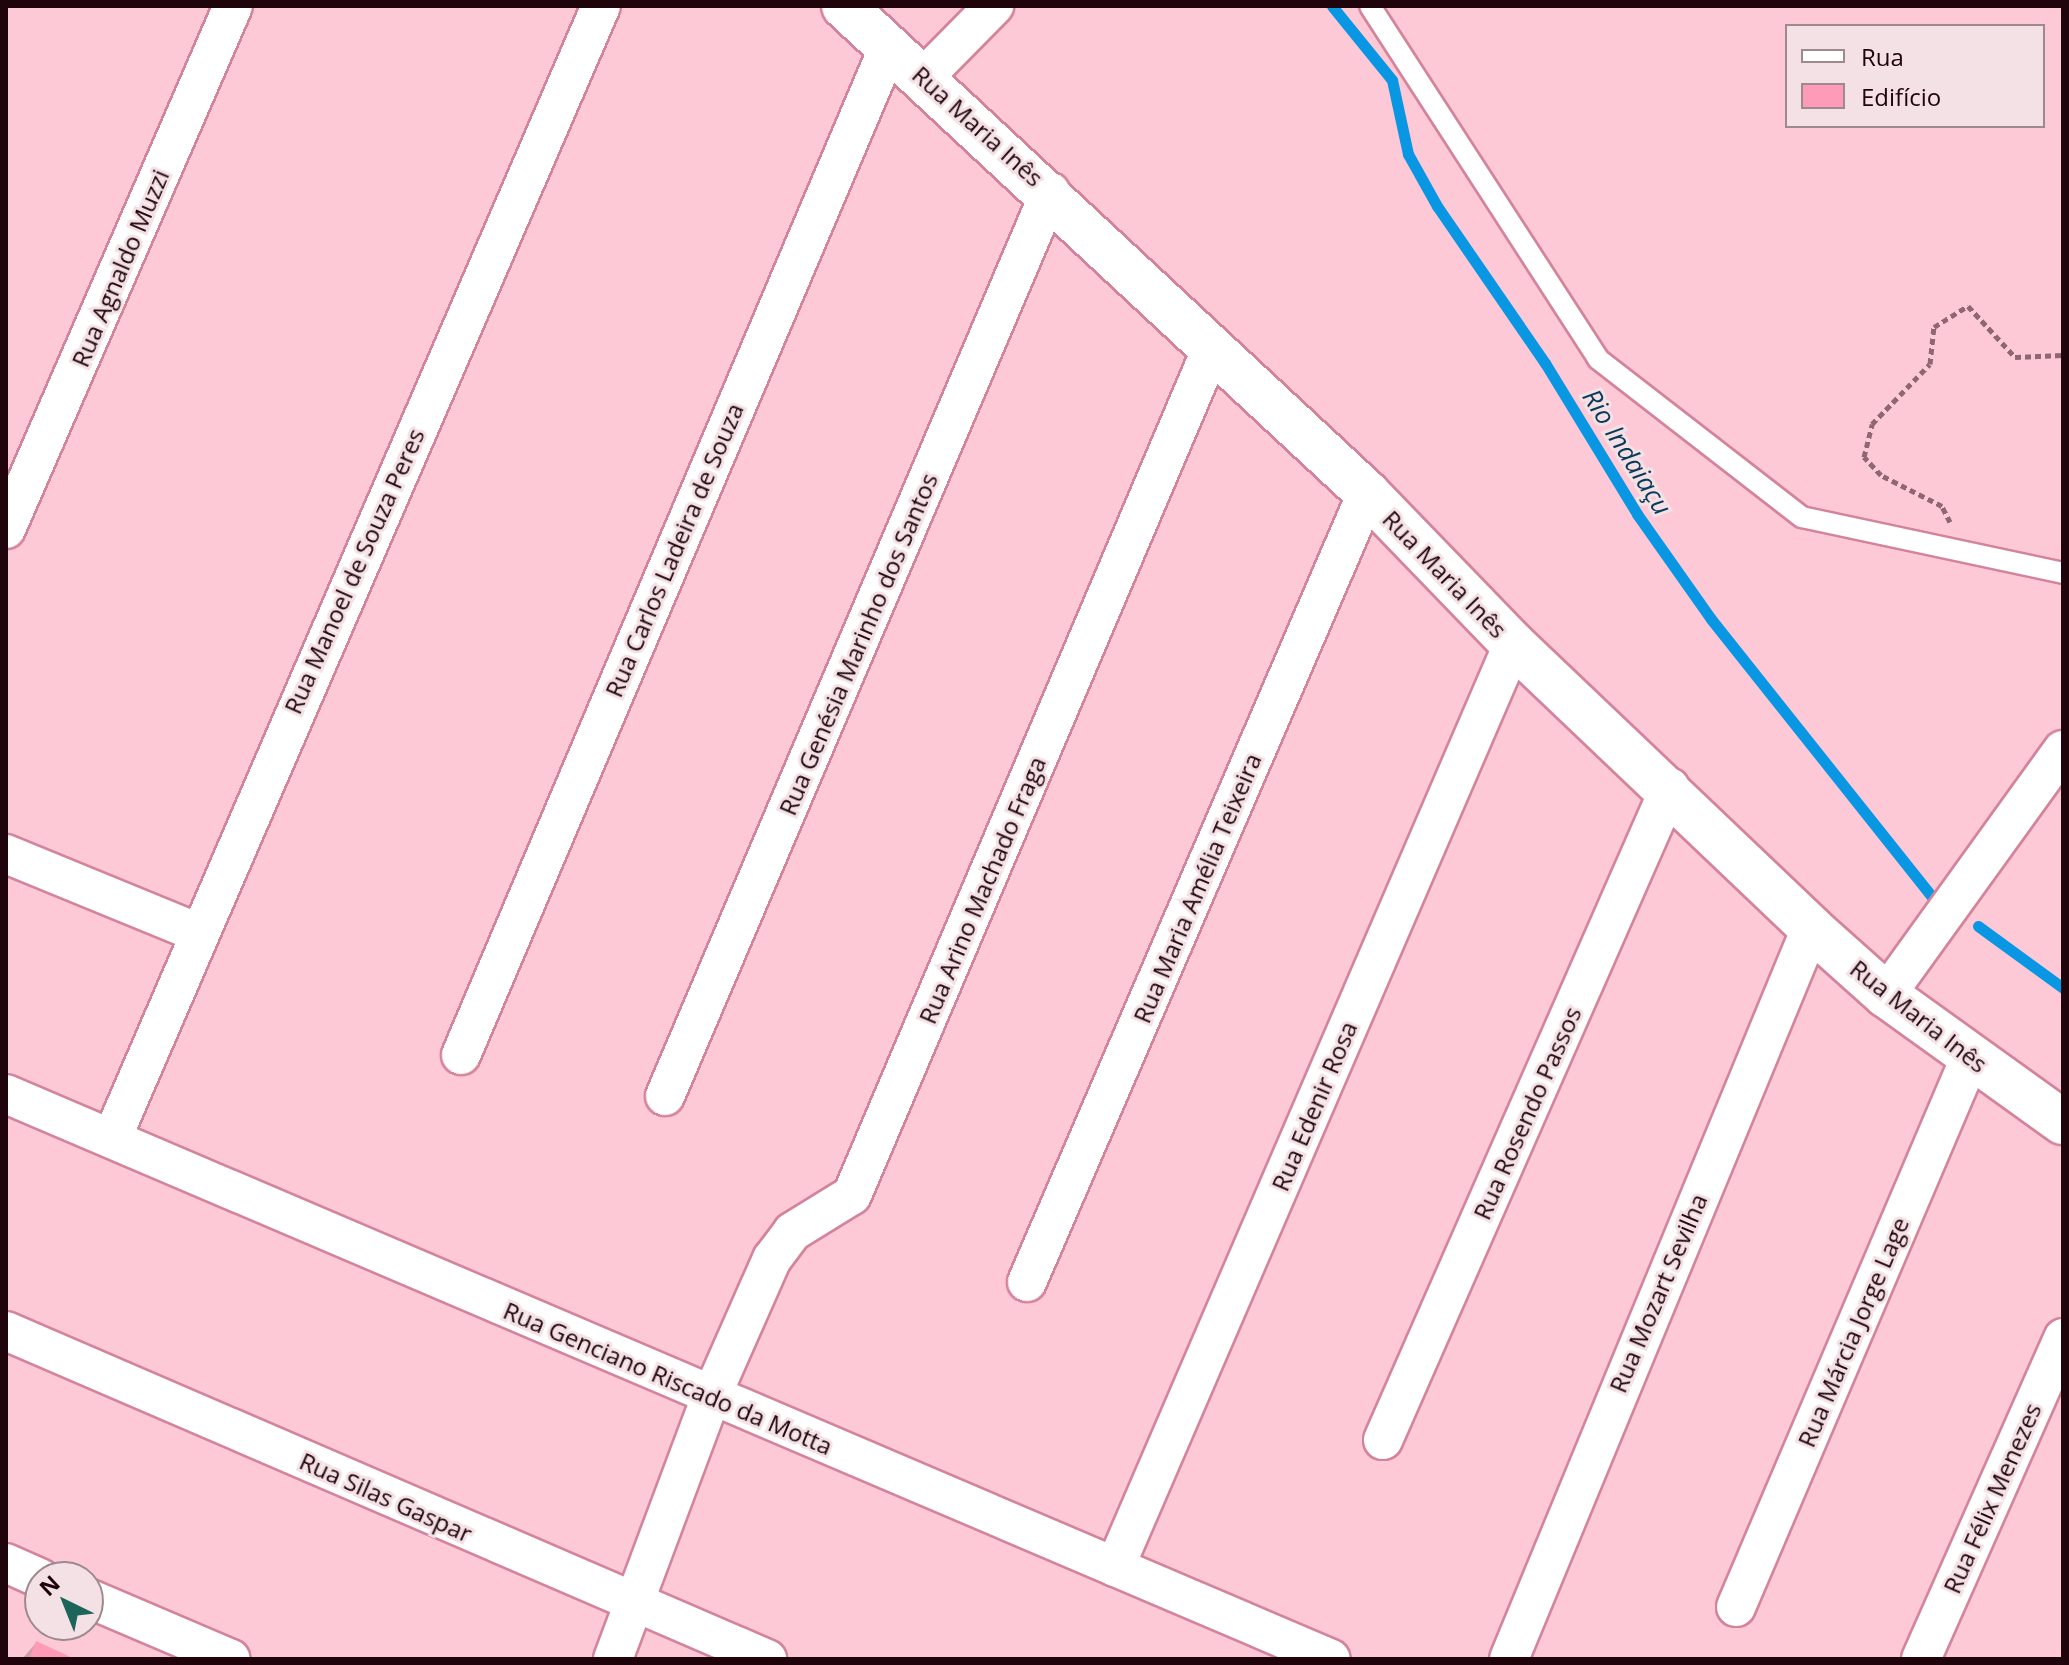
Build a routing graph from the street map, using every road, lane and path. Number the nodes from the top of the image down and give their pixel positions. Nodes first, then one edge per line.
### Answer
1 (233, 6) edge
2 (601, 6) edge
3 (844, 6) edge
4 (994, 6) edge
5 (1370, 6) edge
6 (889, 46) junction
7 (924, 77) junction
8 (1050, 192) junction
9 (1211, 350) junction
10 (2063, 355) edge
11 (1367, 493) junction
12 (6, 529) edge
13 (1965, 551) junction
14 (2063, 573) edge
15 (1513, 644) junction
16 (2063, 750) edge
17 (1670, 787) junction
18 (6, 854) edge
19 (1811, 928) junction
20 (196, 932) junction
21 (1886, 995) junction
22 (461, 1055) dead end
23 (1970, 1058) junction
24 (6, 1094) edge
25 (665, 1096) dead end
26 (2063, 1122) edge
27 (112, 1138) junction
28 (1027, 1282) dead end
29 (6, 1331) edge
30 (2063, 1338) edge
31 (711, 1397) junction
32 (1383, 1440) dead end
33 (1115, 1567) junction
34 (104, 1605) edge
35 (634, 1605) junction
36 (1736, 1607) dead end
37 (231, 1659) edge
38 (613, 1659) edge
39 (767, 1659) edge
40 (1331, 1659) edge
41 (1509, 1659) edge
42 (1921, 1659) edge

1 - 12 street, Rua Agnaldo Muzzi
2 - 20 street, Rua Manoel de Souza Peres
3 - 6 street, Rua Maria Inês
4 - 7 street
5 - 13 lane
6 - 7 street, Rua Maria Inês
6 - 22 street, Rua Carlos Ladeira de Souza
7 - 8 street, Rua Maria Inês
8 - 9 street, Rua Maria Inês
8 - 25 street, Rua Genésia Marinho dos Santos
9 - 11 street, Rua Maria Inês
9 - 31 street, Rua Arino Machado Fraga
10 - 13 path
11 - 15 street, Rua Maria Inês
11 - 28 street, Rua Maria Amélia Teixeira
13 - 14 lane
15 - 17 street, Rua Maria Inês
15 - 33 street, Rua Edenir Rosa
16 - 21 street
17 - 19 street, Rua Maria Inês
17 - 32 street, Rua Rosendo Passos
18 - 20 street
19 - 21 street, Rua Maria Inês
19 - 41 street, Rua Mozart Sevilha
20 - 27 street, Rua Manoel de Souza Peres
21 - 23 street, Rua Maria Inês
23 - 26 street, Rua Maria Inês
23 - 36 street, Rua Márcia Jorge Lage
24 - 27 street, Rua Genciano Riscado da Motta
27 - 31 street, Rua Genciano Riscado da Motta
29 - 35 street, Rua Silas Gaspar
30 - 42 street, Rua Félix Menezes
31 - 33 street, Rua Genciano Riscado da Motta
31 - 35 street, Rua Arino Machado Fraga
33 - 40 street, Rua Genciano Riscado da Motta
34 - 37 street
35 - 38 street, Rua Arino Machado Fraga
35 - 39 street, Rua Silas Gaspar

